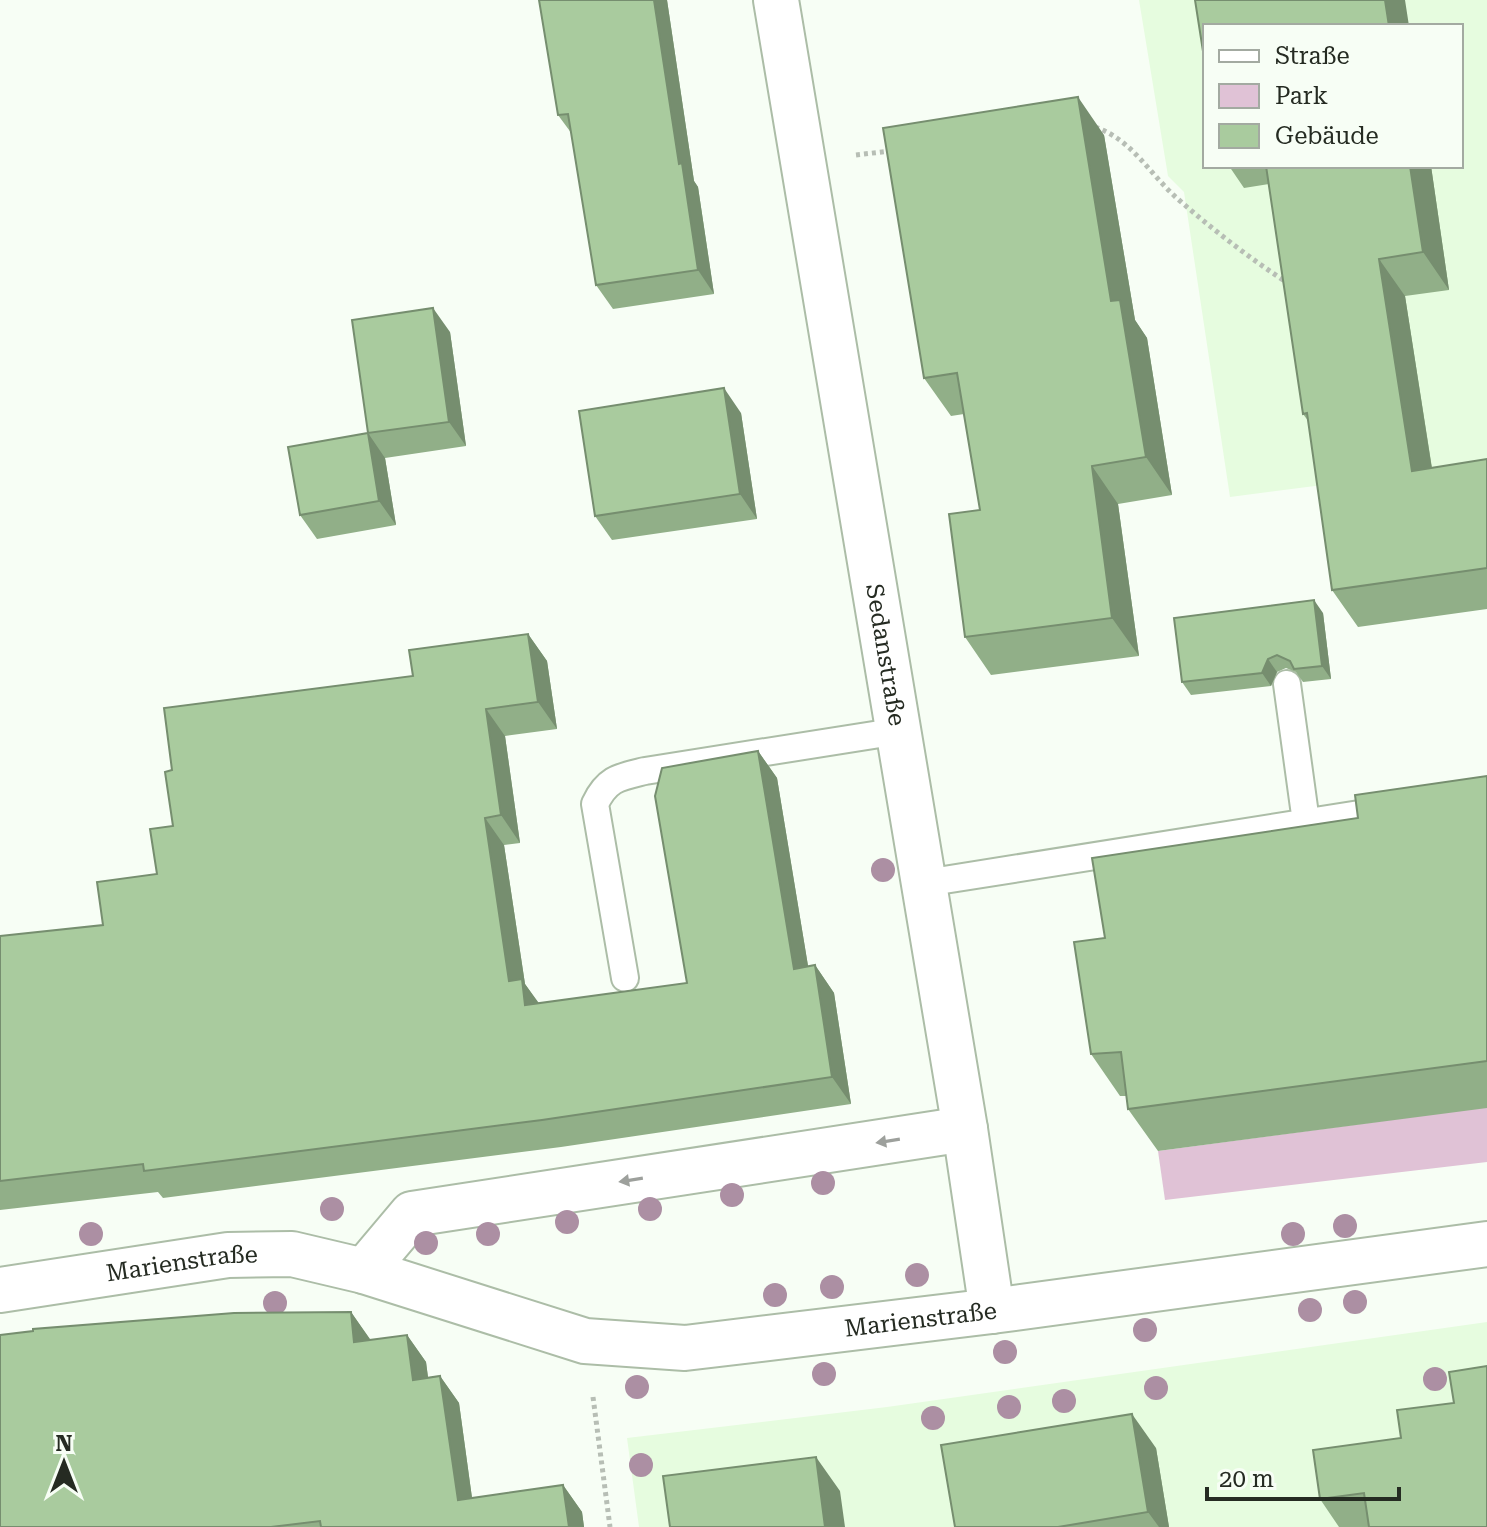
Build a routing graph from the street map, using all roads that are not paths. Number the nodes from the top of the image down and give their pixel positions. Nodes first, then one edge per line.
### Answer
1 (776, 0) edge
2 (1287, 684) dead end
3 (899, 731) junction
4 (1412, 806) edge
5 (1306, 822) junction
6 (925, 883) junction
7 (625, 978) dead end
8 (965, 1129) junction
9 (1487, 1244) edge
10 (364, 1271) junction
11 (0, 1290) edge
12 (992, 1311) junction

1 - 3 street, Sedanstraße
2 - 5 lane
3 - 6 street, Sedanstraße
3 - 7 lane
4 - 5 lane
5 - 6 lane
6 - 8 street, Sedanstraße
8 -> 10 street
8 - 12 street, Sedanstraße
9 - 12 street, Marienstraße
10 - 11 street, Marienstraße
10 - 12 street, Marienstraße

